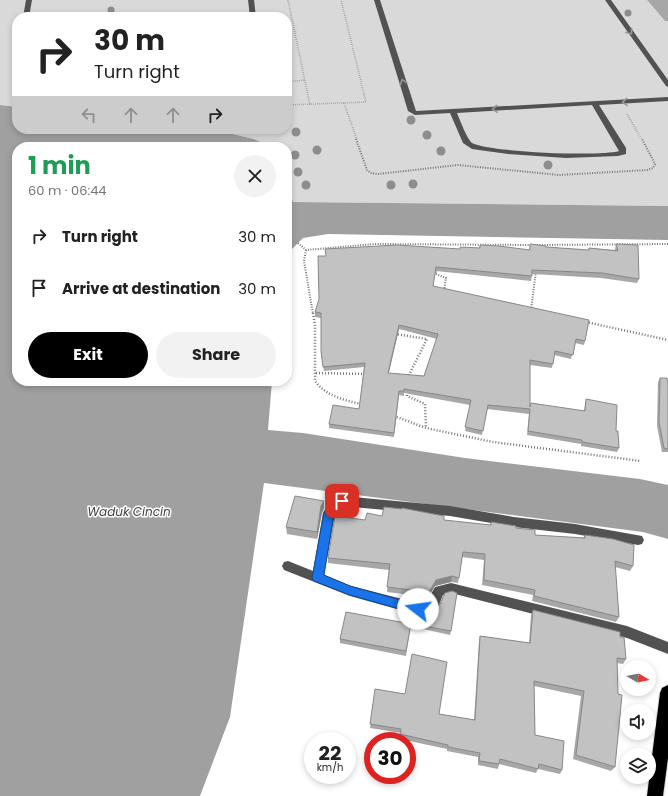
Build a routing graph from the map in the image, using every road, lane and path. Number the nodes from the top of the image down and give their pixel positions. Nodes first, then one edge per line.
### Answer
1 (29, 0) edge
2 (251, 0) edge
3 (288, 0) edge
4 (340, 0) edge
5 (377, 0) edge
6 (608, 0) edge
7 (27, 12) edge
8 (253, 12) edge
9 (291, 12) edge
10 (292, 19) edge
11 (666, 78) edge
12 (305, 80) junction
13 (292, 81) edge
14 (668, 85) edge
15 (668, 99) edge
16 (595, 104) junction
17 (292, 105) edge
18 (310, 105) junction
19 (453, 112) junction
20 (298, 243) dead end
21 (436, 244) junction
22 (668, 244) edge
23 (555, 245) junction
24 (306, 250) junction
25 (436, 251) edge
26 (554, 251) edge
27 (436, 266) edge
28 (543, 270) edge
29 (444, 292) edge
30 (523, 310) edge
31 (531, 311) junction
32 (538, 312) edge
33 (584, 322) edge
34 (315, 325) junction
35 (322, 326) edge
36 (430, 332) edge
37 (388, 333) edge
38 (427, 339) junction
39 (668, 340) edge
40 (316, 373) junction
41 (373, 375) edge
42 (401, 377) edge
43 (408, 377) junction
44 (408, 384) edge
45 (407, 390) edge
46 (363, 405) edge
47 (393, 415) edge
48 (426, 428) junction
49 (641, 461) dead end
50 (638, 540) dead end
51 (288, 566) dead end
52 (318, 578) junction
53 (668, 648) edge
54 (668, 694) edge
55 (655, 796) edge

1 - 7 street
2 - 8 street
3 - 9 path
4 - 18 path
19 -> 5 street
6 -> 11 street
10 - 12 path
11 - 14 street
12 - 13 path
12 - 18 path
15 -> 16 street
16 -> 19 street
16 - 19 street
17 - 18 path
20 - 24 path
21 - 23 path
21 - 24 path
21 - 25 path
22 - 23 path
23 - 26 path
24 - 34 path
27 - 29 path
28 - 31 path
30 - 31 path
31 - 32 path
33 - 39 path
34 - 35 path
34 - 40 path
36 - 38 path
37 - 38 path
38 - 43 path
40 - 41 path
40 - 46 path
42 - 43 path
43 - 44 path
45 - 48 path
47 - 48 path
48 - 49 path
50 - 52 street
51 - 52 street
52 - 53 street
54 - 55 highway

